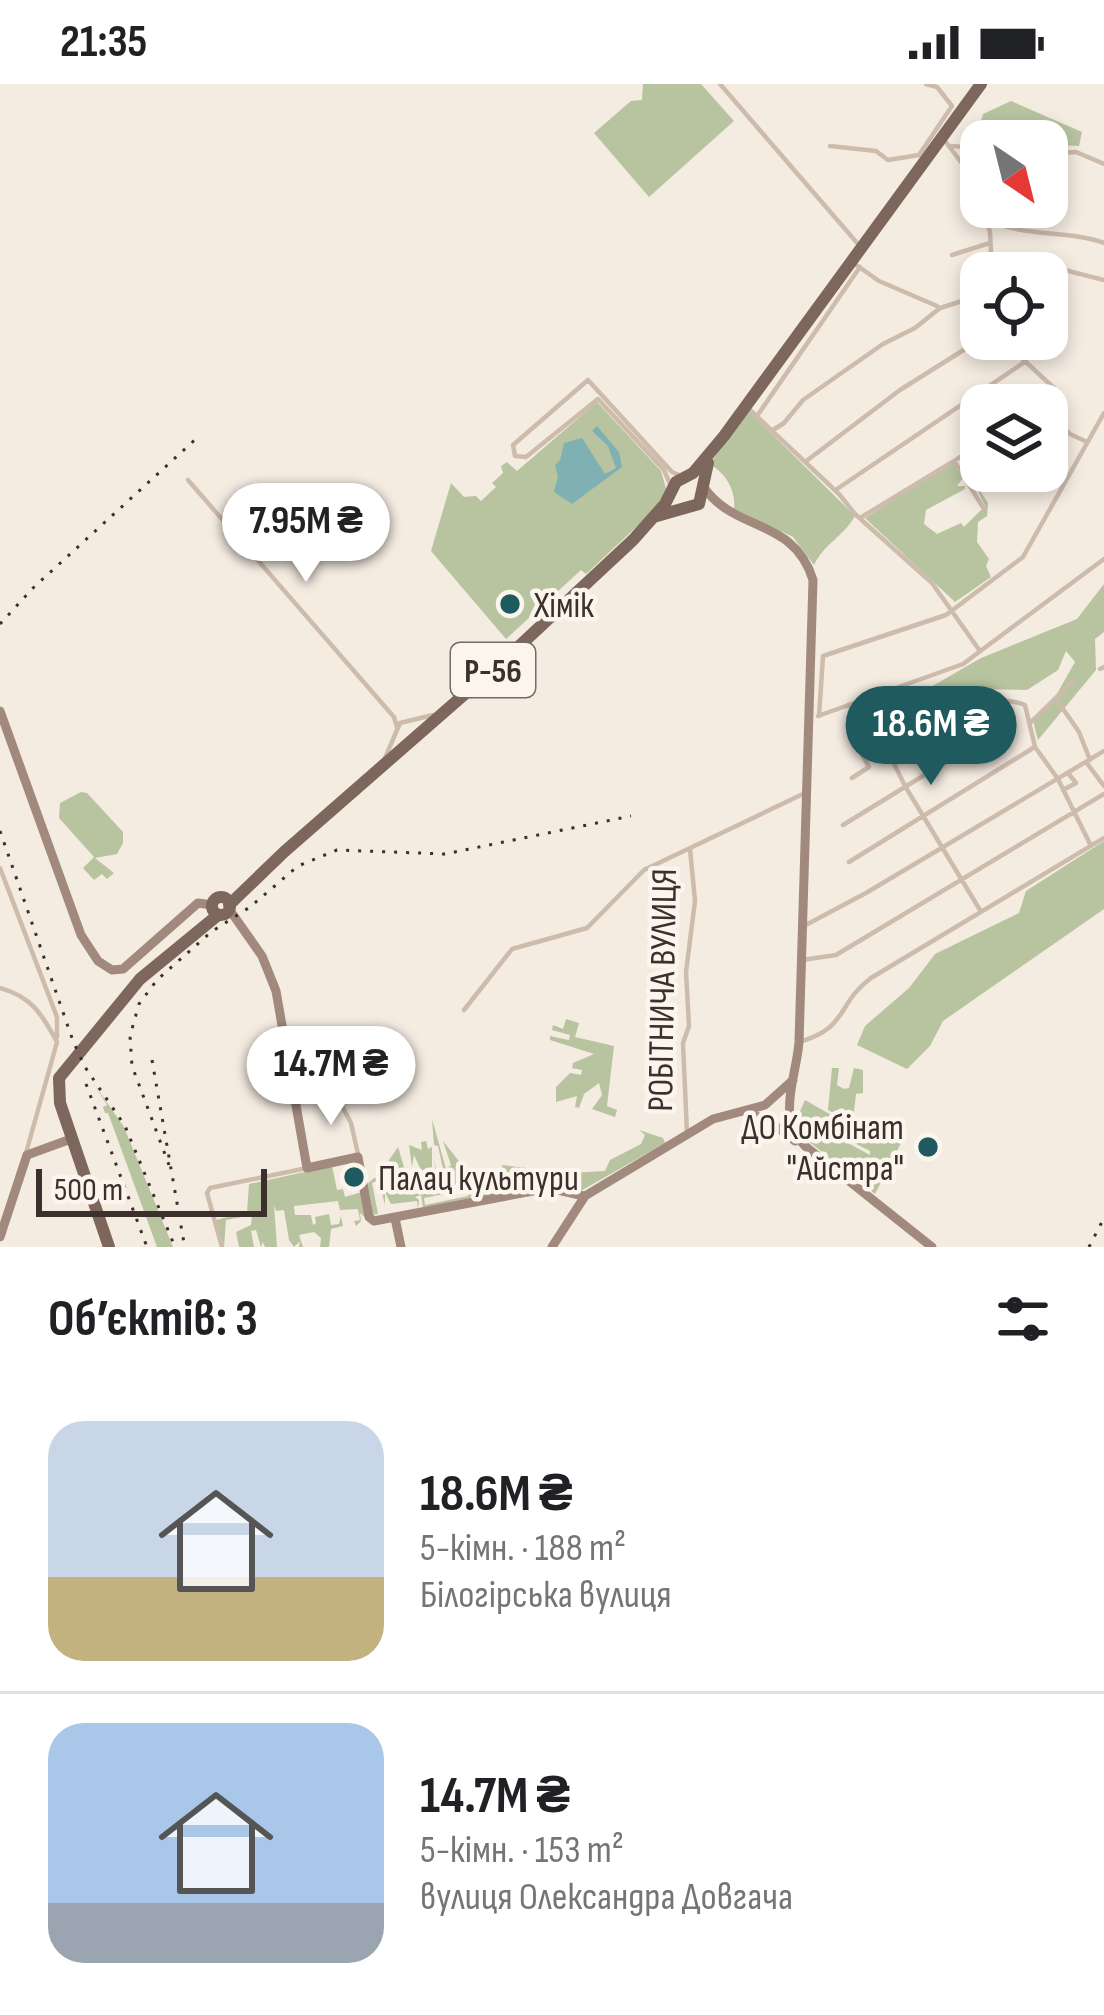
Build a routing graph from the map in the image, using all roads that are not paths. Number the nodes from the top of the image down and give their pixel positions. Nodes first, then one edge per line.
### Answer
1 (720, 84) edge
2 (926, 84) edge
3 (981, 84) edge
4 (955, 111) junction
5 (946, 142) junction
6 (960, 144) edge
7 (830, 146) dead end
8 (1068, 152) edge
9 (960, 161) edge
10 (1104, 164) edge
11 (988, 228) edge
12 (1016, 228) edge
13 (991, 243) junction
14 (1104, 244) edge
15 (862, 248) junction
16 (992, 252) edge
17 (952, 255) dead end
18 (856, 265) junction
19 (1068, 271) edge
20 (1104, 280) edge
21 (960, 302) edge
22 (940, 308) junction
23 (960, 353) edge
24 (1026, 361) joint
25 (1050, 384) edge
26 (595, 386) junction
27 (594, 400) junction
28 (751, 411) junction
29 (1104, 413) edge
30 (773, 430) junction
31 (1068, 432) edge
32 (724, 436) junction
33 (1088, 442) junction
34 (960, 457) edge
35 (954, 461) junction
36 (805, 462) junction
37 (685, 476) junction
38 (188, 480) dead end
39 (703, 486) junction
40 (672, 490) junction
41 (835, 490) junction
42 (690, 508) junction
43 (984, 508) dead end
44 (725, 510) junction
45 (656, 517) junction
46 (860, 518) junction
47 (1104, 559) edge
48 (952, 611) junction
49 (980, 651) junction
50 (1072, 681) dead end
51 (1057, 700) junction
52 (847, 705) junction
53 (0, 711) edge
54 (394, 717) junction
55 (814, 718) junction
56 (405, 720) junction
57 (873, 721) junction
58 (422, 723) junction
59 (1030, 724) junction
60 (397, 727) junction
61 (907, 734) junction
62 (988, 736) dead end
63 (880, 741) junction
64 (396, 746) junction
65 (1035, 747) junction
66 (1104, 752) edge
67 (1088, 761) junction
68 (1068, 773) junction
69 (852, 778) dead end
70 (1058, 779) junction
71 (905, 786) junction
72 (1064, 790) junction
73 (1104, 790) edge
74 (806, 793) junction
75 (1072, 813) junction
76 (924, 815) junction
77 (843, 825) dead end
78 (1104, 838) edge
79 (1091, 846) junction
80 (689, 847) junction
81 (943, 847) junction
82 (849, 862) dead end
83 (0, 868) edge
84 (962, 879) junction
85 (219, 907) junction
86 (980, 910) junction
87 (802, 927) junction
88 (802, 960) junction
89 (0, 988) edge
90 (464, 1010) dead end
91 (57, 1042) junction
92 (799, 1042) junction
93 (793, 1080) junction
94 (332, 1087) dead end
95 (768, 1103) junction
96 (788, 1111) junction
97 (736, 1115) junction
98 (768, 1120) junction
99 (687, 1134) junction
100 (71, 1139) junction
101 (805, 1146) junction
102 (358, 1157) junction
103 (25, 1160) junction
104 (307, 1168) junction
105 (584, 1196) junction
106 (395, 1218) junction
107 (914, 1229) junction
108 (0, 1237) edge
109 (110, 1247) edge
110 (221, 1247) edge
111 (401, 1247) edge
112 (552, 1247) edge
113 (932, 1247) edge
114 (945, 1247) edge

1 - 15 street
2 - 4 street
3 - 4 main road, Р-56
4 - 5 main road, Р-56
4 - 7 street
5 - 6 street
5 - 9 street
5 - 15 main road, Р-56
8 - 10 street
11 - 13 street
12 - 14 street
13 - 16 street
13 - 17 street
15 - 18 main road, Р-56
18 - 22 street
18 - 28 main road, Р-56
19 - 20 street
21 - 22 street
22 - 30 street
23 - 36 street
24 - 25 street
24 - 41 street
26 - 27 street
26 - 27 street
26 - 37 street
27 - 40 street
28 - 30 street
28 - 32 main road, Р-56
29 - 33 street
30 - 36 street
31 - 33 street
32 - 37 main road, Р-56
32 - 39 main road, Р-56
33 - 48 street
34 - 35 street
35 - 43 street
35 - 46 street
36 - 41 street
37 - 39 main road
37 - 40 main road, Р-56
38 - 54 street
39 - 42 main road, Р-56
39 - 44 main road
40 - 42 main road
40 - 45 main road, Р-56
41 - 46 street
42 - 44 main road
42 - 45 main road, Р-56
44 - 55 main road
45 - 58 main road, Р-56
46 - 48 street
47 - 49 street
48 - 49 street
48 - 55 street
49 - 52 street
50 - 51 street
51 - 59 street
51 - 67 street
52 - 55 street
52 - 57 street
53 - 85 main road
54 - 56 street
54 - 60 street
55 - 74 main road
56 - 58 street
56 - 60 street
57 - 61 street
57 - 63 street
58 - 64 main road, Р-56
59 - 61 street
59 - 65 street
60 - 64 street
61 - 63 street
62 - 71 street
63 - 69 street
63 - 71 street
64 - 85 main road, Р-56
65 - 70 street
65 - 76 street
66 - 67 street
67 - 68 street
67 - 73 street
68 - 70 street
68 - 72 street
70 - 72 street
70 - 81 street
71 - 76 street
71 - 77 street
72 - 75 street
73 - 75 street
74 - 80 street, РОБІТНИЧА ВУЛИЦЯ
74 - 87 main road
75 - 79 street
75 - 84 street
76 - 81 street
76 - 82 street
78 - 79 street
79 - 86 street
80 - 90 street, РОБІТНИЧА ВУЛИЦЯ
80 - 99 street, РОБІТНИЧА ВУЛИЦЯ
81 - 84 street
81 - 87 street
83 - 91 street
84 - 86 street
84 - 88 street
85 - 100 main road, Р-56
85 - 104 main road
86 - 92 street
87 - 88 main road
88 - 92 main road
89 - 91 street
91 - 103 street
92 - 93 main road
93 - 95 main road
93 - 96 main road
94 - 102 street
95 - 96 main road
95 - 97 main road
95 - 98 main road
96 - 98 main road
96 - 101 main road
97 - 98 main road
97 - 99 main road
98 - 101 main road
99 - 105 main road
100 - 103 main road
100 - 109 main road, Р-56
101 - 107 main road
102 - 104 main road
102 - 106 main road
103 - 108 main road
104 - 110 street
105 - 106 main road
105 - 112 main road
106 - 111 main road
107 - 113 main road
107 - 114 main road

